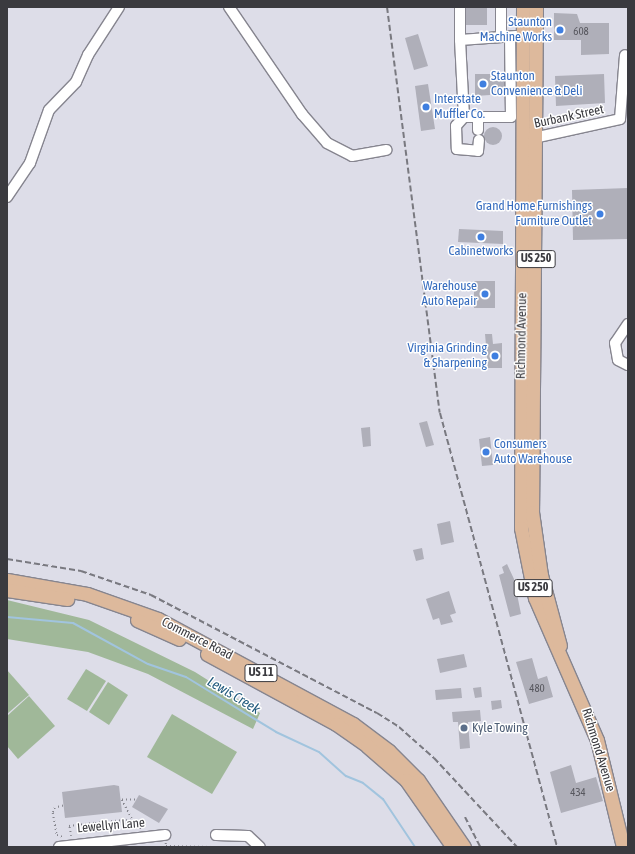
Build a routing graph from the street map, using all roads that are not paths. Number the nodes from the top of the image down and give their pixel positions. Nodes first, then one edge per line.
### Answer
1 (119, 7) edge
2 (229, 7) edge
3 (460, 7) edge
4 (501, 7) edge
5 (523, 7) edge
6 (536, 7) edge
7 (536, 36) junction
8 (511, 37) junction
9 (460, 40) junction
10 (625, 55) dead end
11 (511, 117) junction
12 (464, 118) junction
13 (478, 118) junction
14 (523, 123) junction
15 (478, 130) dead end
16 (536, 137) junction
17 (479, 140) dead end
18 (523, 140) junction
19 (386, 150) dead end
20 (7, 197) edge
21 (628, 324) edge
22 (628, 365) edge
23 (526, 512) junction
24 (7, 580) edge
25 (7, 590) edge
26 (350, 728) junction
27 (428, 799) junction
28 (216, 835) dead end
29 (163, 837) road end
30 (257, 843) edge
31 (59, 847) edge
32 (453, 847) edge
33 (464, 847) edge
34 (622, 847) edge

1 - 20 street
2 - 19 street
3 - 9 street
4 - 8 street
5 - 8 main road, Richmond Avenue / US 250
6 - 7 main road, Richmond Avenue / US 250
7 - 8 street
7 - 16 main road, Richmond Avenue / US 250
8 - 9 street
8 - 11 street
8 - 14 main road, Richmond Avenue / US 250
9 - 12 street
10 - 16 street, Burbank Street
11 - 13 street
11 - 14 street
12 - 13 street
12 - 17 street
13 - 15 street
14 - 18 main road, Richmond Avenue / US 250
16 - 18 street, Burbank Street
16 - 23 main road, Richmond Avenue / US 250
18 - 23 main road, Richmond Avenue / US 250
21 - 22 street
23 - 34 main road, Richmond Avenue / US 250
24 - 26 main road, Commerce Road / US 11
25 - 26 main road, Commerce Road / US 11
26 - 27 main road, Commerce Road / US 11
27 - 32 main road, Commerce Road / US 11
27 - 33 main road, Commerce Road / US 11
28 - 30 street
29 - 31 street, Lewellyn Lane

